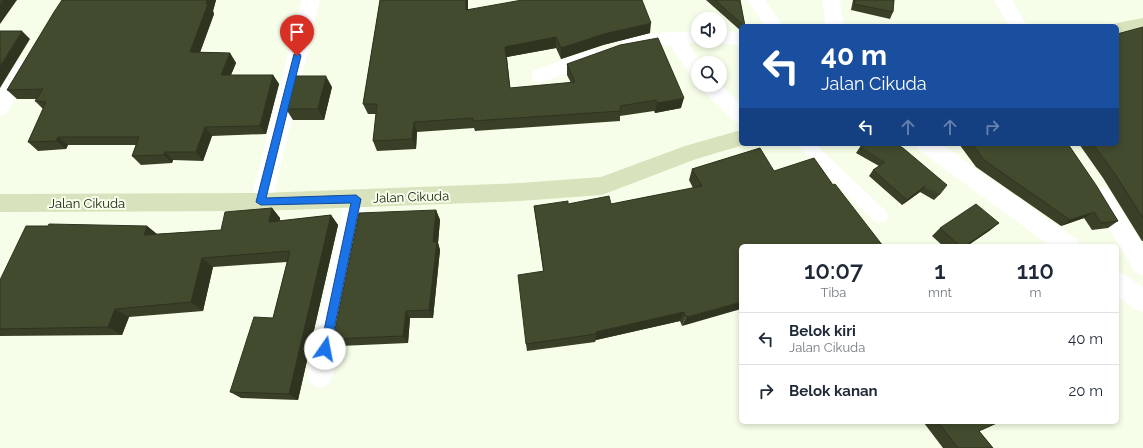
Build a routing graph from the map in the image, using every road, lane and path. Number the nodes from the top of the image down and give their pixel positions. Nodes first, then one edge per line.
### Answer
1 (311, 0) edge
2 (756, 0) edge
3 (831, 0) edge
4 (1003, 0) edge
5 (773, 24) edge
6 (835, 24) edge
7 (1017, 24) edge
8 (1143, 24) edge
9 (1119, 30) edge
10 (691, 37) edge
11 (727, 38) edge
12 (739, 39) edge
13 (679, 45) dead end
14 (33, 53) edge
15 (691, 61) edge
16 (540, 76) dead end
17 (716, 92) edge
18 (0, 108) edge
19 (739, 114) edge
20 (739, 139) edge
21 (807, 146) edge
22 (929, 146) edge
23 (1091, 180) edge
24 (356, 199) junction
25 (261, 202) junction
26 (0, 203) edge
27 (880, 216) dead end
28 (1065, 244) edge
29 (1143, 265) edge
30 (1119, 283) edge
31 (1143, 301) edge
32 (320, 376) dead end

1 - 25 street
2 - 5 street
3 - 6 street
4 - 7 street
8 - 9 street
10 - 16 street
11 - 12 street
13 - 15 street
14 - 18 street
17 - 19 street
20 - 24 street, Jalan Cikuda
21 - 27 lane
22 - 28 street
23 - 29 street
24 - 25 street, Jalan Cikuda
24 - 32 street
25 - 26 street, Jalan Cikuda
30 - 31 street

